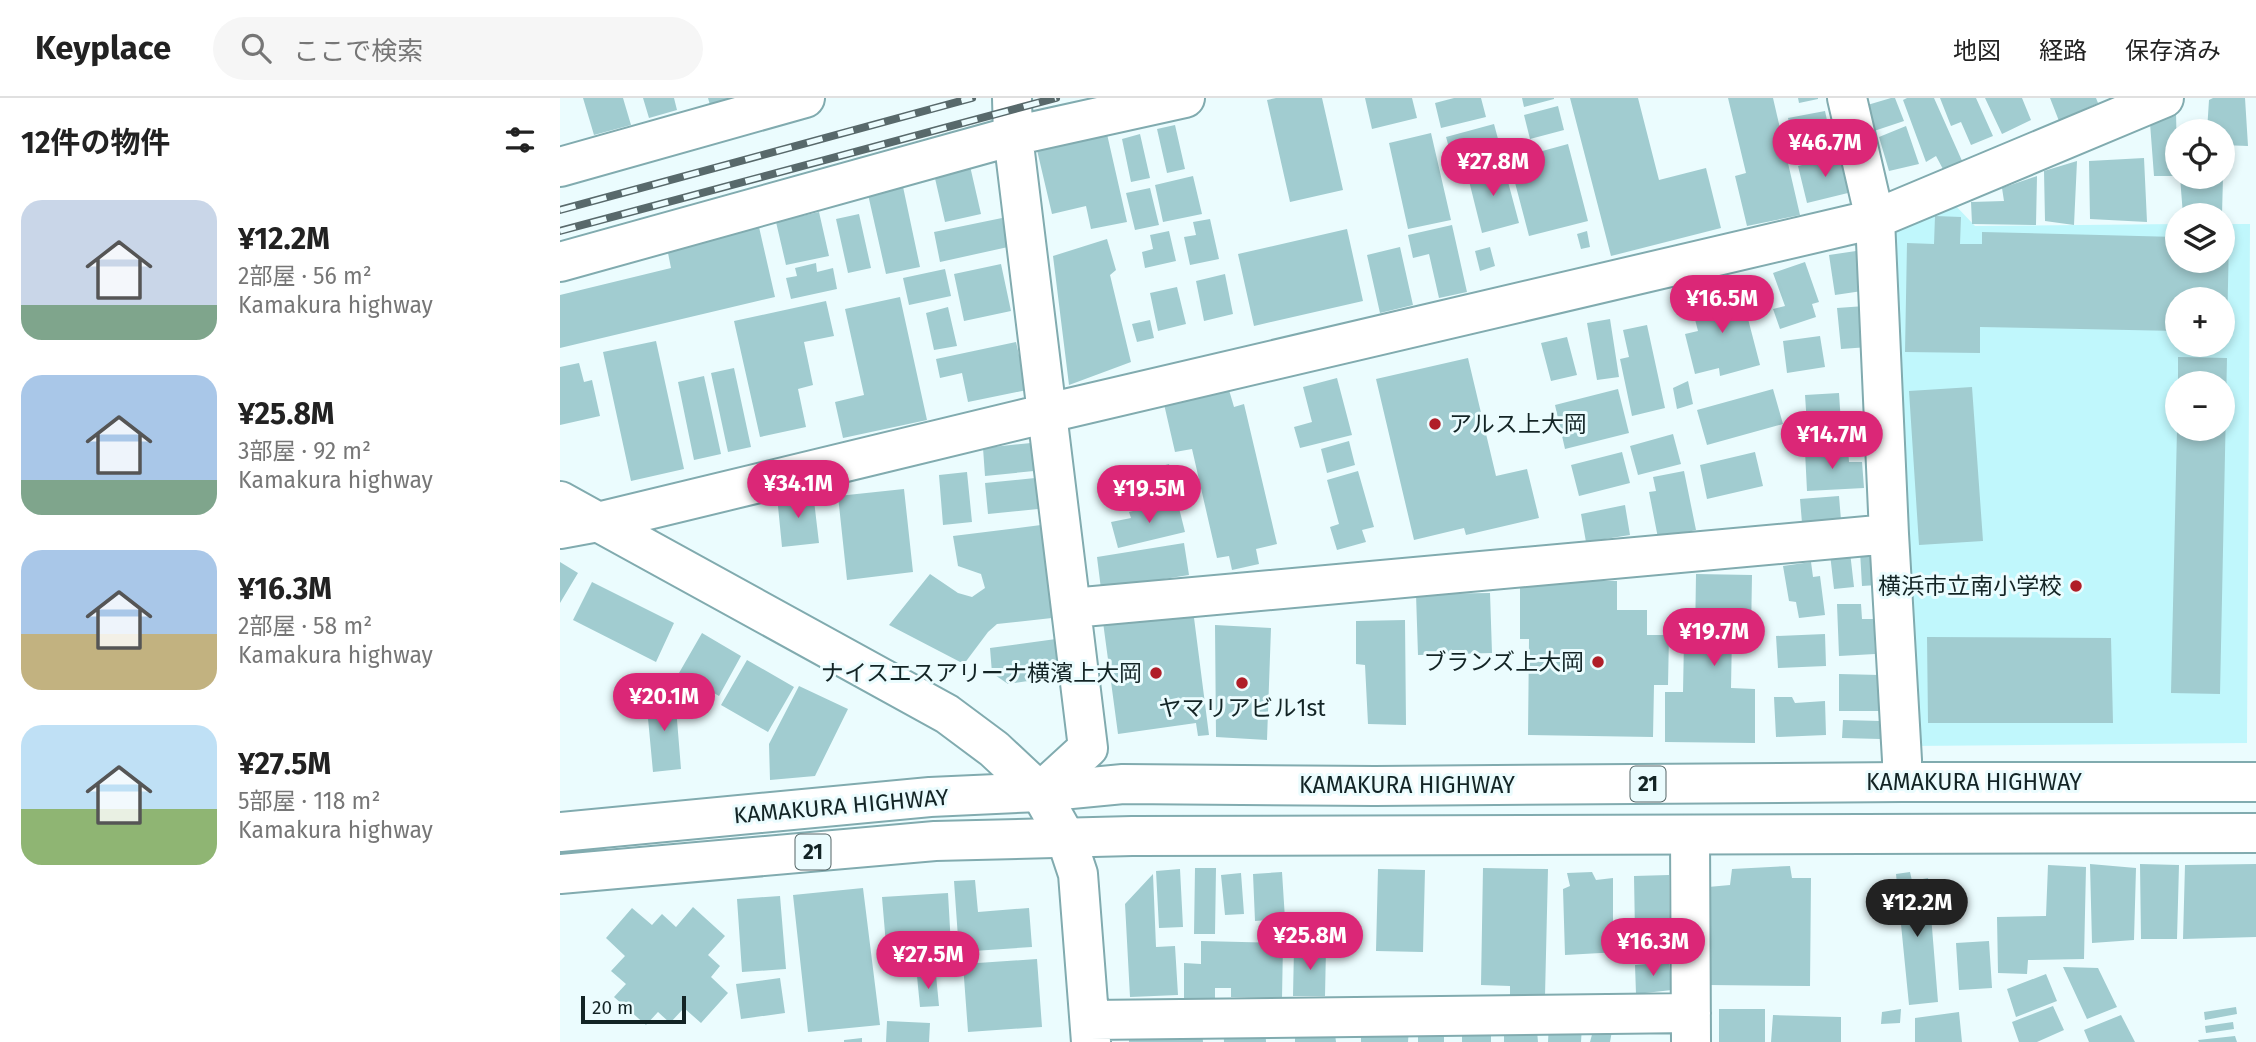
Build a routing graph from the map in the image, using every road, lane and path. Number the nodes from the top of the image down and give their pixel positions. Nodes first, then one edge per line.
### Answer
1 (805, 98) edge
2 (1012, 98) edge
3 (1185, 98) edge
4 (1847, 98) edge
5 (2164, 98) edge
6 (1013, 136) junction
7 (560, 167) edge
8 (1875, 219) junction
9 (560, 262) edge
10 (1048, 413) junction
11 (560, 501) edge
12 (598, 522) junction
13 (560, 529) edge
14 (1889, 534) junction
15 (1072, 608) junction
16 (1902, 782) junction
17 (2256, 782) edge
18 (1040, 792) junction
19 (560, 832) edge
20 (2256, 833) edge
21 (1690, 835) junction
22 (1066, 838) junction
23 (560, 874) edge
24 (1691, 1028) edge
25 (1091, 1031) edge

1 - 7 street
2 - 6 street
3 - 6 street
4 - 8 street
5 - 8 street
6 - 9 street
6 - 10 street
8 - 10 street
8 - 14 street
10 - 12 street
10 - 15 street
11 - 12 street
12 - 13 street
12 - 18 street
14 - 15 street
14 - 16 street
15 - 18 street
16 - 17 street, KAMAKURA HIGHWAY / 21
16 - 18 street, KAMAKURA HIGHWAY / 21
18 - 19 street, KAMAKURA HIGHWAY / 21
18 - 22 street
20 - 21 street, KAMAKURA HIGHWAY / 21
21 - 22 street, KAMAKURA HIGHWAY / 21
21 - 24 street
22 - 23 street, KAMAKURA HIGHWAY / 21
22 - 25 street
24 - 25 street

